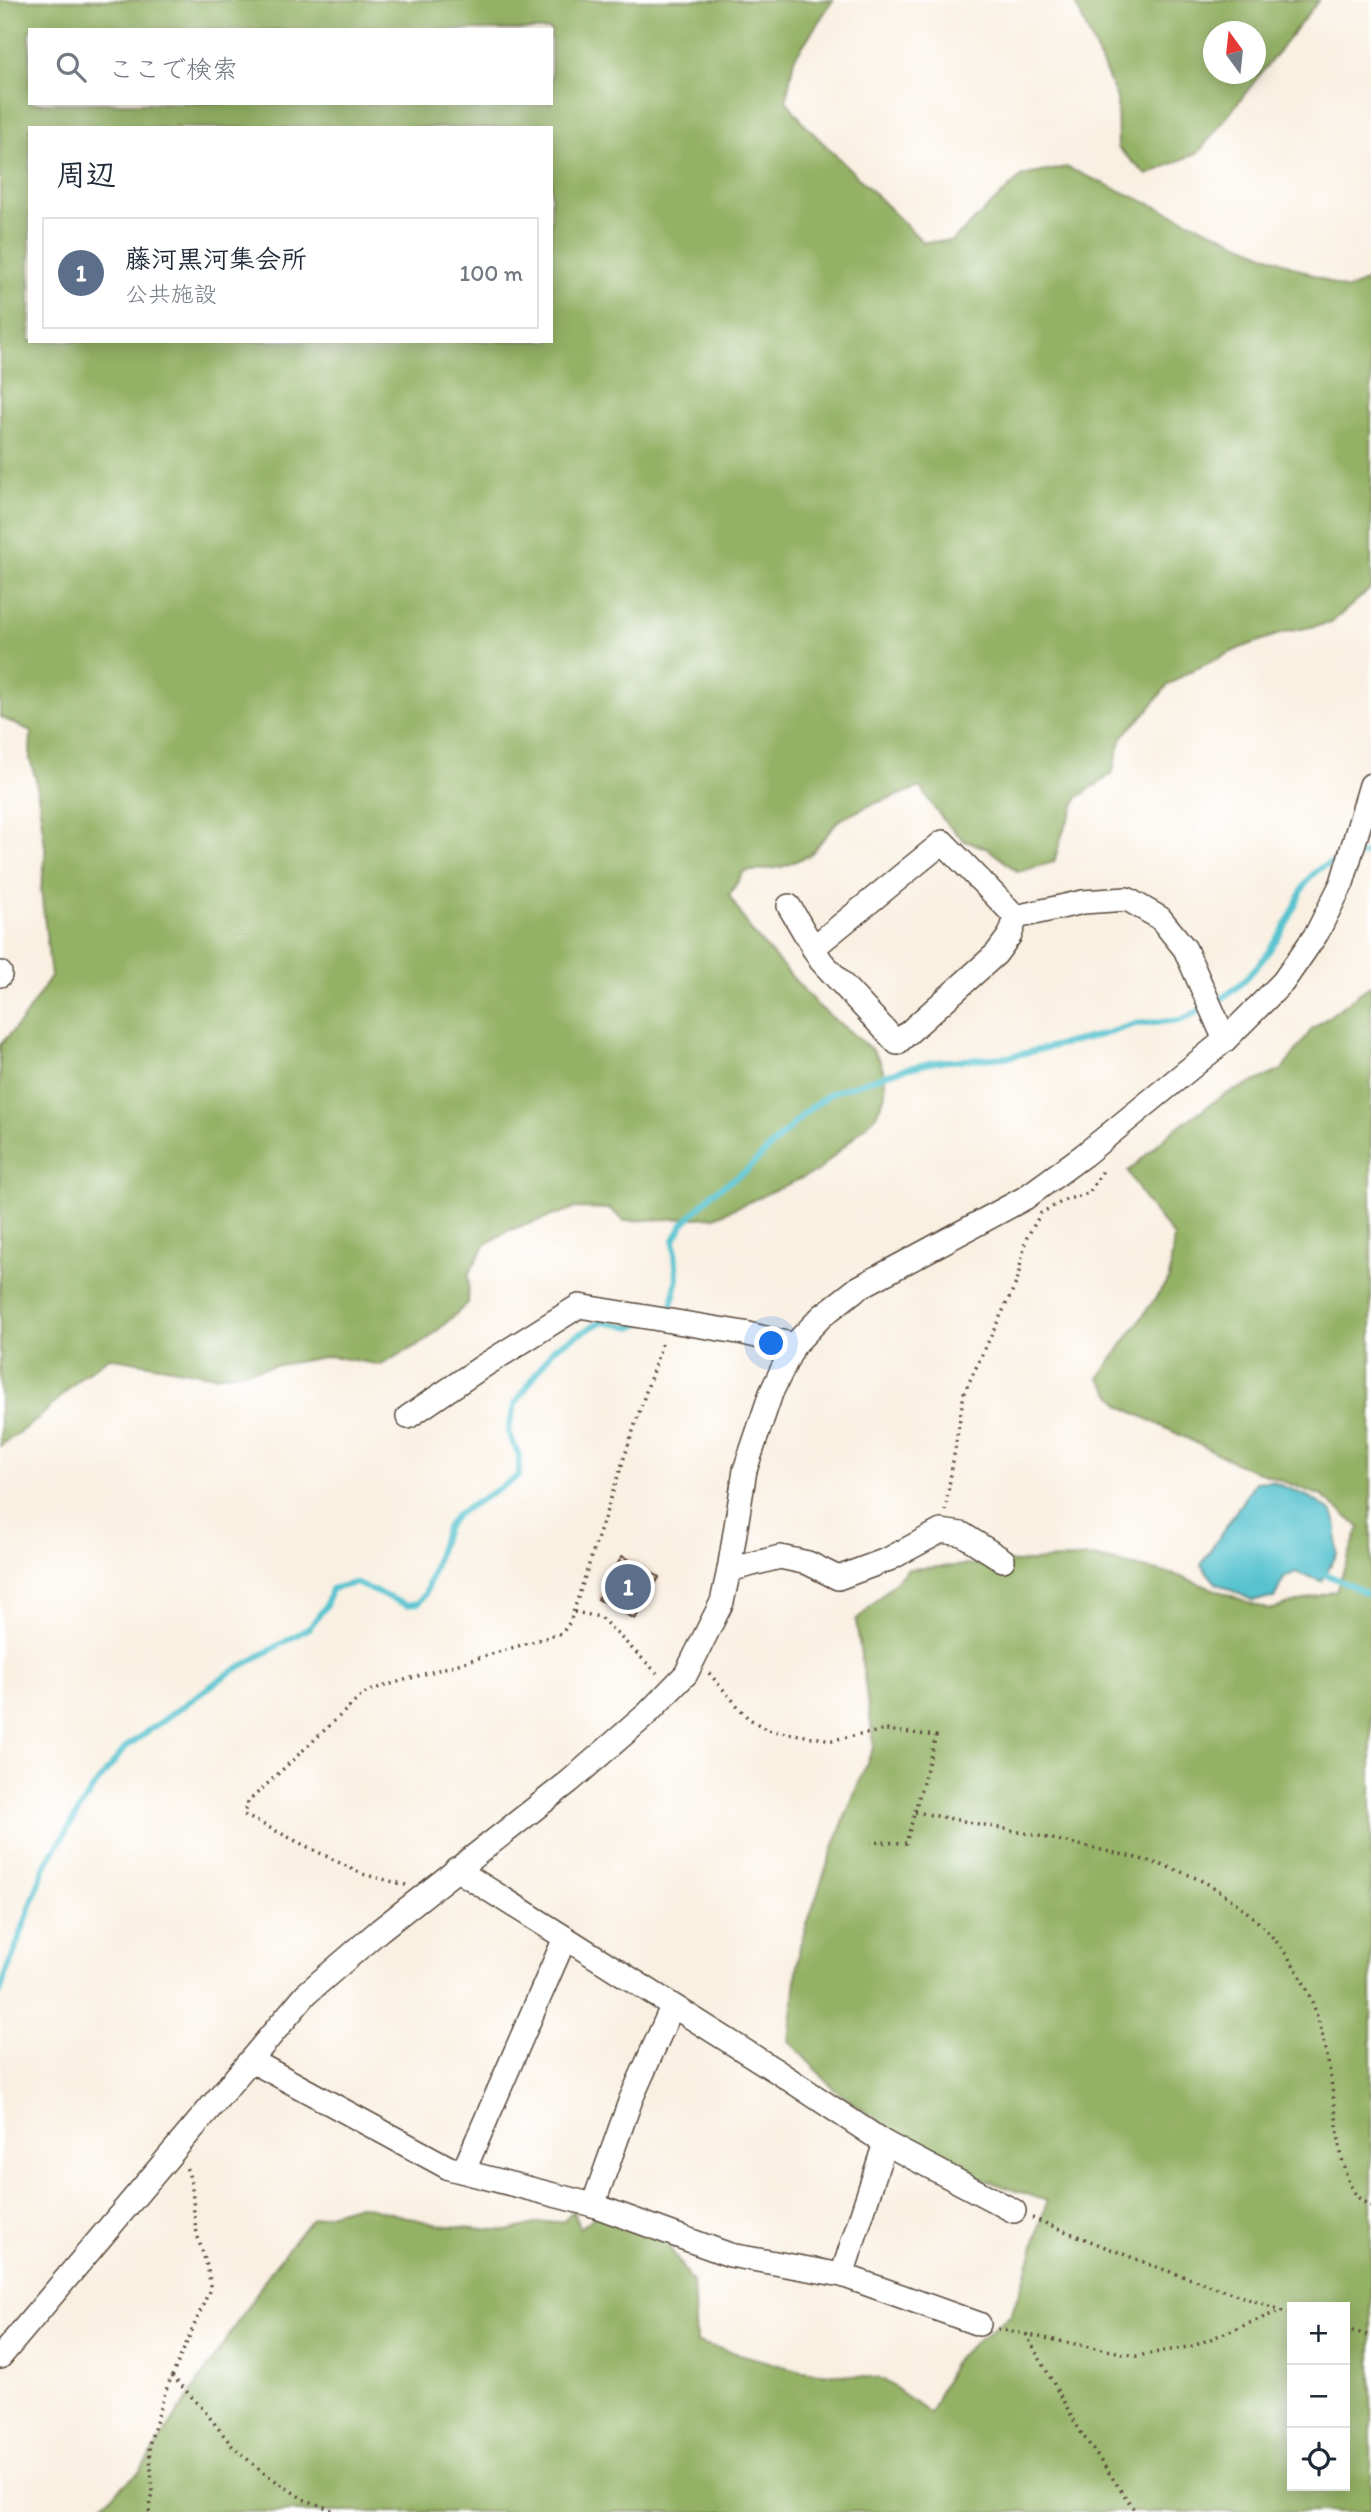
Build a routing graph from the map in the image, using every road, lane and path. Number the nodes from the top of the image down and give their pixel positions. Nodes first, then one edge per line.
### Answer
1 (1371, 785) edge
2 (789, 906) dead end
3 (1016, 917) junction
4 (813, 948) junction
5 (1225, 1040) junction
6 (1096, 1146) junction
7 (659, 1319) junction
8 (793, 1345) junction
9 (408, 1417) dead end
10 (941, 1531) junction
11 (1003, 1560) dead end
12 (729, 1570) junction
13 (574, 1612) junction
14 (696, 1658) junction
15 (673, 1688) junction
16 (915, 1812) junction
17 (872, 1842) dead end
18 (456, 1869) junction
19 (424, 1896) junction
20 (565, 1938) junction
21 (672, 2007) junction
22 (252, 2061) junction
23 (885, 2143) junction
24 (176, 2150) junction
25 (462, 2171) junction
26 (593, 2205) junction
27 (1371, 2206) edge
28 (1014, 2211) joint
29 (842, 2276) junction
30 (1279, 2311) junction
31 (1287, 2313) edge
32 (979, 2324) joint
33 (1350, 2330) edge
34 (1026, 2334) junction
35 (1371, 2336) edge
36 (0, 2357) edge
37 (172, 2376) junction
38 (149, 2512) edge
39 (338, 2512) edge
40 (1136, 2512) edge

1 - 5 street
2 - 4 street
3 - 4 street
3 - 4 street
3 - 5 street
5 - 6 street
6 - 8 street
6 - 10 path
7 - 8 street
7 - 9 street
7 - 13 path
8 - 12 street
10 - 11 street
10 - 12 street
12 - 14 street
13 - 15 path
13 - 19 path
14 - 15 street
14 - 16 path
15 - 18 street
16 - 17 path
16 - 27 path
18 - 19 street
18 - 20 street
19 - 22 street
20 - 21 street
20 - 25 street
21 - 23 street
21 - 26 street
22 - 24 street
22 - 25 street
23 - 28 street
23 - 29 street
24 - 36 street
24 - 37 path
25 - 26 street
26 - 29 street
28 - 30 path
29 - 32 street
30 - 31 path
30 - 34 path
32 - 34 path
33 - 35 path
34 - 40 path
37 - 38 path
37 - 39 path

